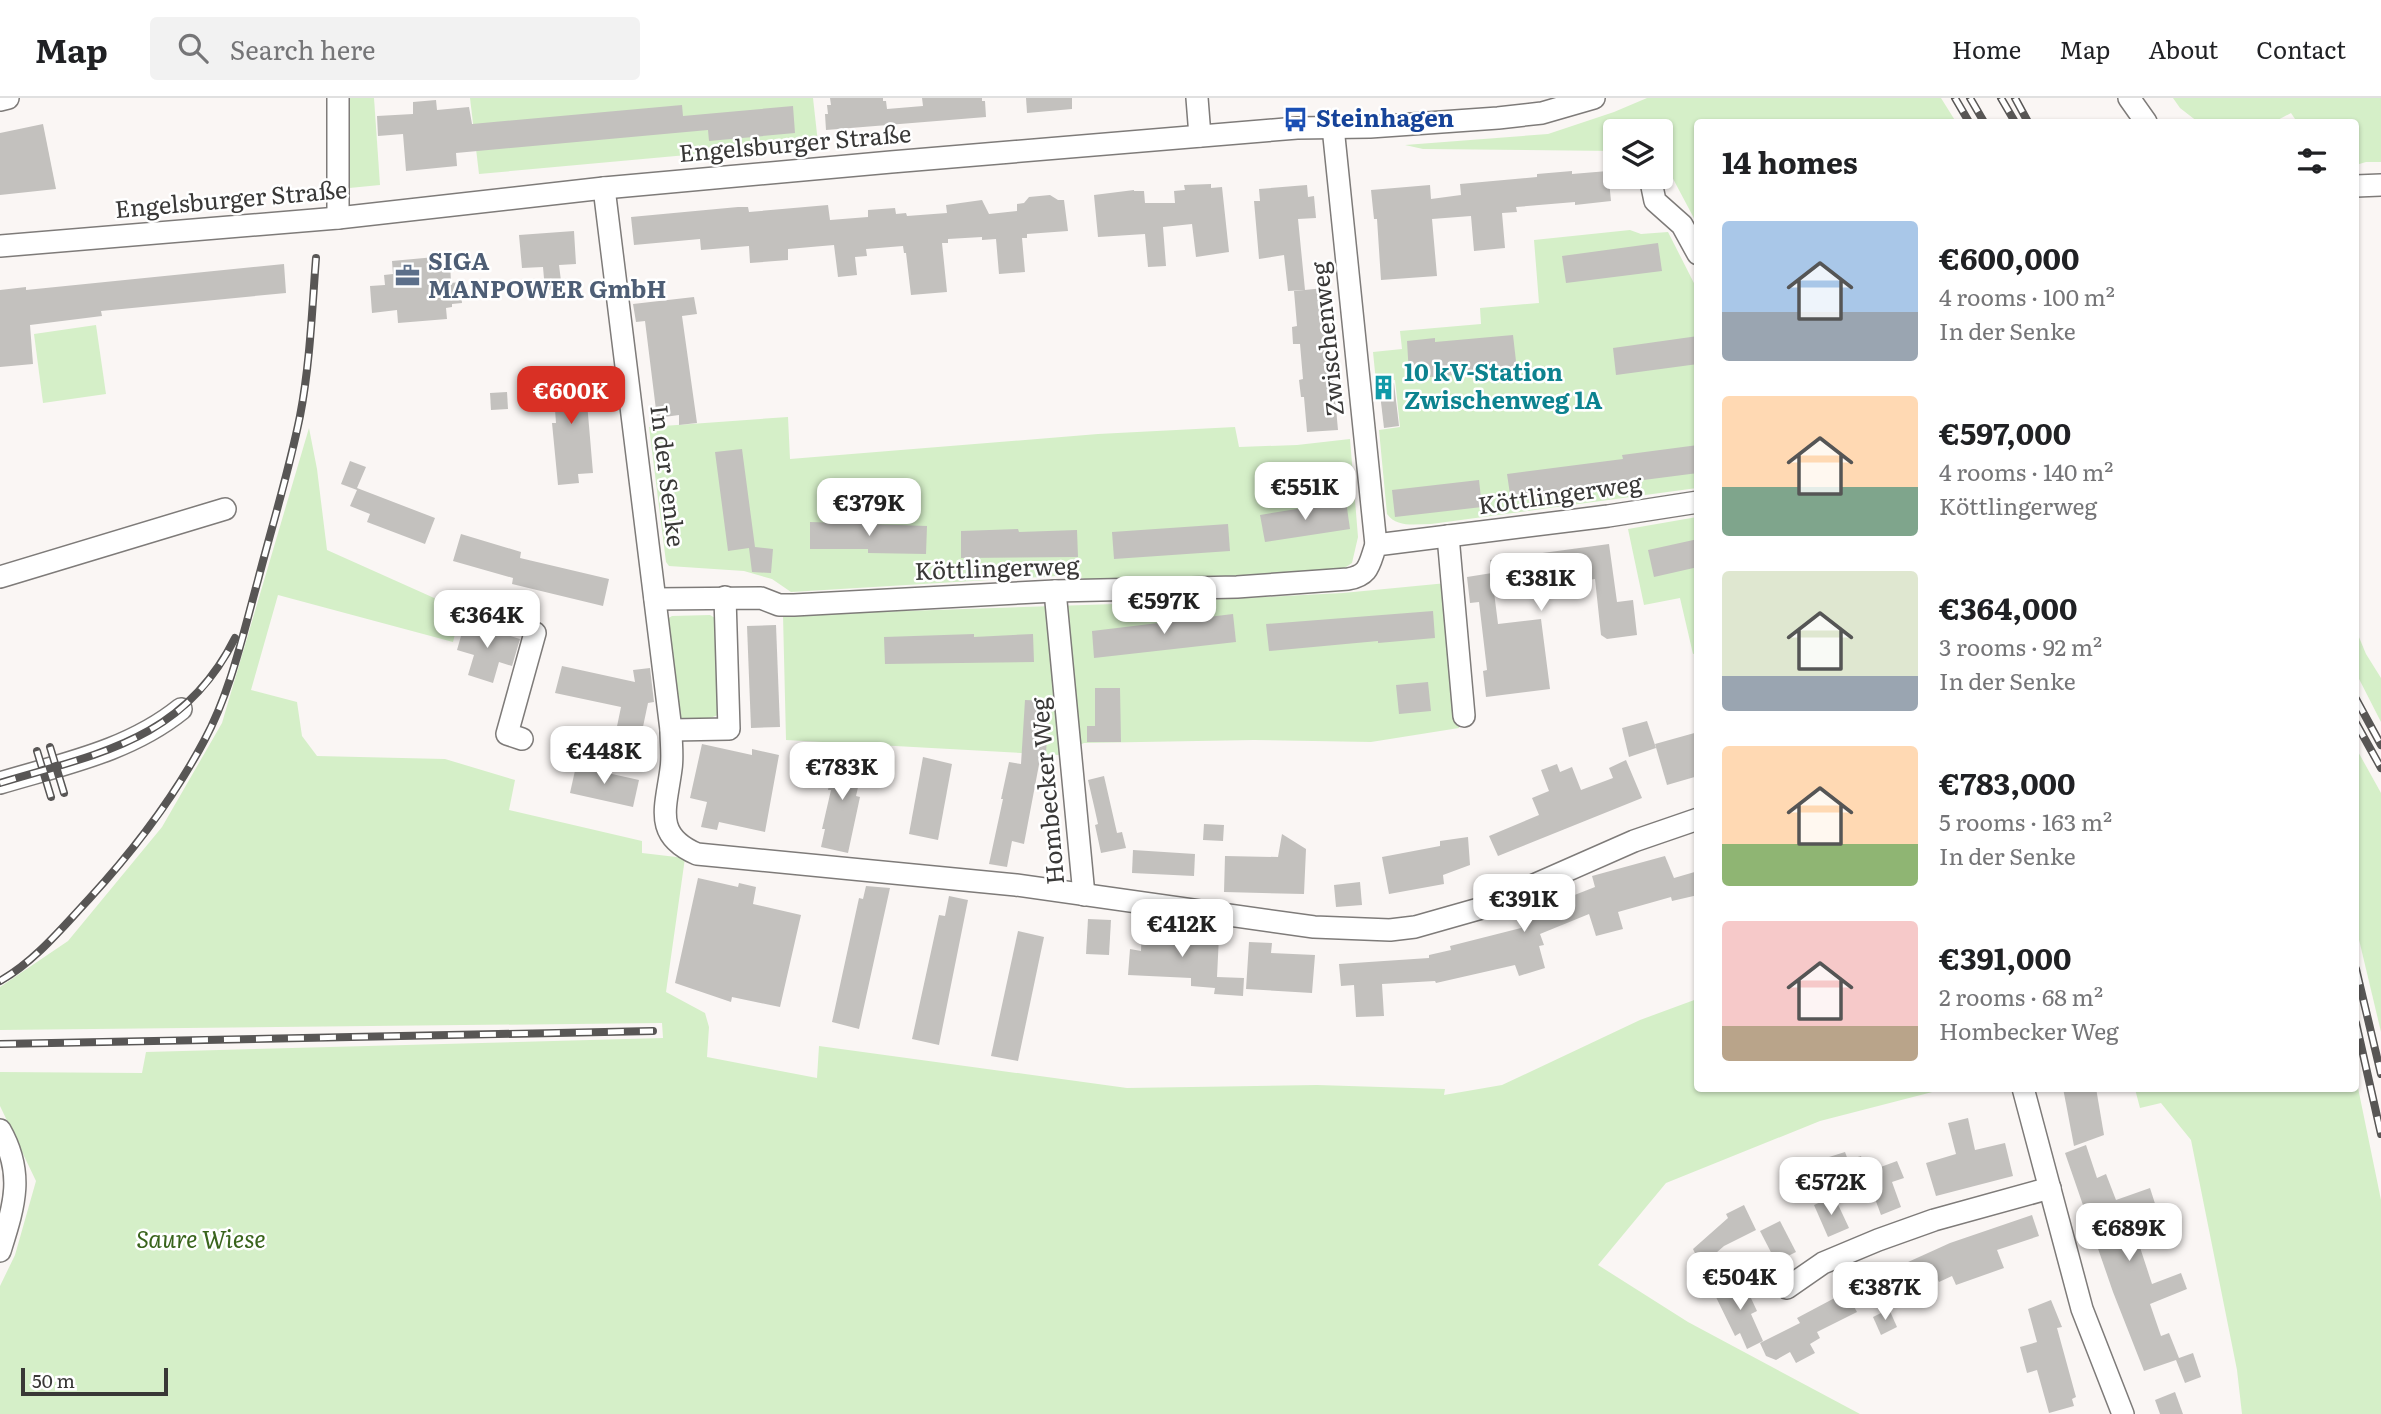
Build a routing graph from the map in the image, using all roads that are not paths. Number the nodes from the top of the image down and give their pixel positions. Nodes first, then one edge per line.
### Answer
1 (9, 98) edge
2 (338, 98) edge
3 (1197, 98) edge
4 (1594, 98) edge
5 (2129, 98) edge
6 (0, 100) edge
7 (2145, 119) edge
8 (1333, 127) junction
9 (1200, 136) junction
10 (2359, 186) edge
11 (2381, 186) edge
12 (604, 188) junction
13 (1652, 189) edge
14 (338, 218) junction
15 (0, 246) edge
16 (1694, 247) edge
17 (1694, 503) edge
18 (225, 509) dead end
19 (1448, 536) junction
20 (1376, 545) junction
21 (0, 577) edge
22 (1055, 592) junction
23 (725, 597) junction
24 (655, 599) junction
25 (535, 634) dead end
26 (181, 709) dead end
27 (1464, 716) dead end
28 (671, 730) junction
29 (522, 739) dead end
30 (0, 783) edge
31 (1694, 820) edge
32 (1084, 895) junction
33 (2024, 1092) edge
34 (0, 1130) edge
35 (2050, 1188) junction
36 (1, 1245) edge
37 (1787, 1288) dead end
38 (2123, 1414) edge

1 - 6 street
2 - 14 street
3 - 9 street
4 - 8 street, Engelsburger Straße
5 - 7 street
8 - 9 street, Engelsburger Straße
8 - 20 street, Zwischenweg
9 - 12 street, Engelsburger Straße
10 - 11 street
12 - 14 street, Engelsburger Straße
12 - 24 street, In der Senke
13 - 16 street
14 - 15 street, Engelsburger Straße
17 - 19 street, Köttlingerweg
18 - 21 street
19 - 20 street, Köttlingerweg
19 - 27 street
20 - 22 street, Köttlingerweg
22 - 23 street, Köttlingerweg
22 - 32 street, Hombecker Weg
23 - 24 street, Köttlingerweg
23 - 28 street
24 - 28 street, In der Senke
25 - 29 street
26 - 30 street
28 - 32 street, In der Senke
31 - 32 street, Hombecker Weg
33 - 35 street
34 - 36 street
35 - 37 street
35 - 38 street

